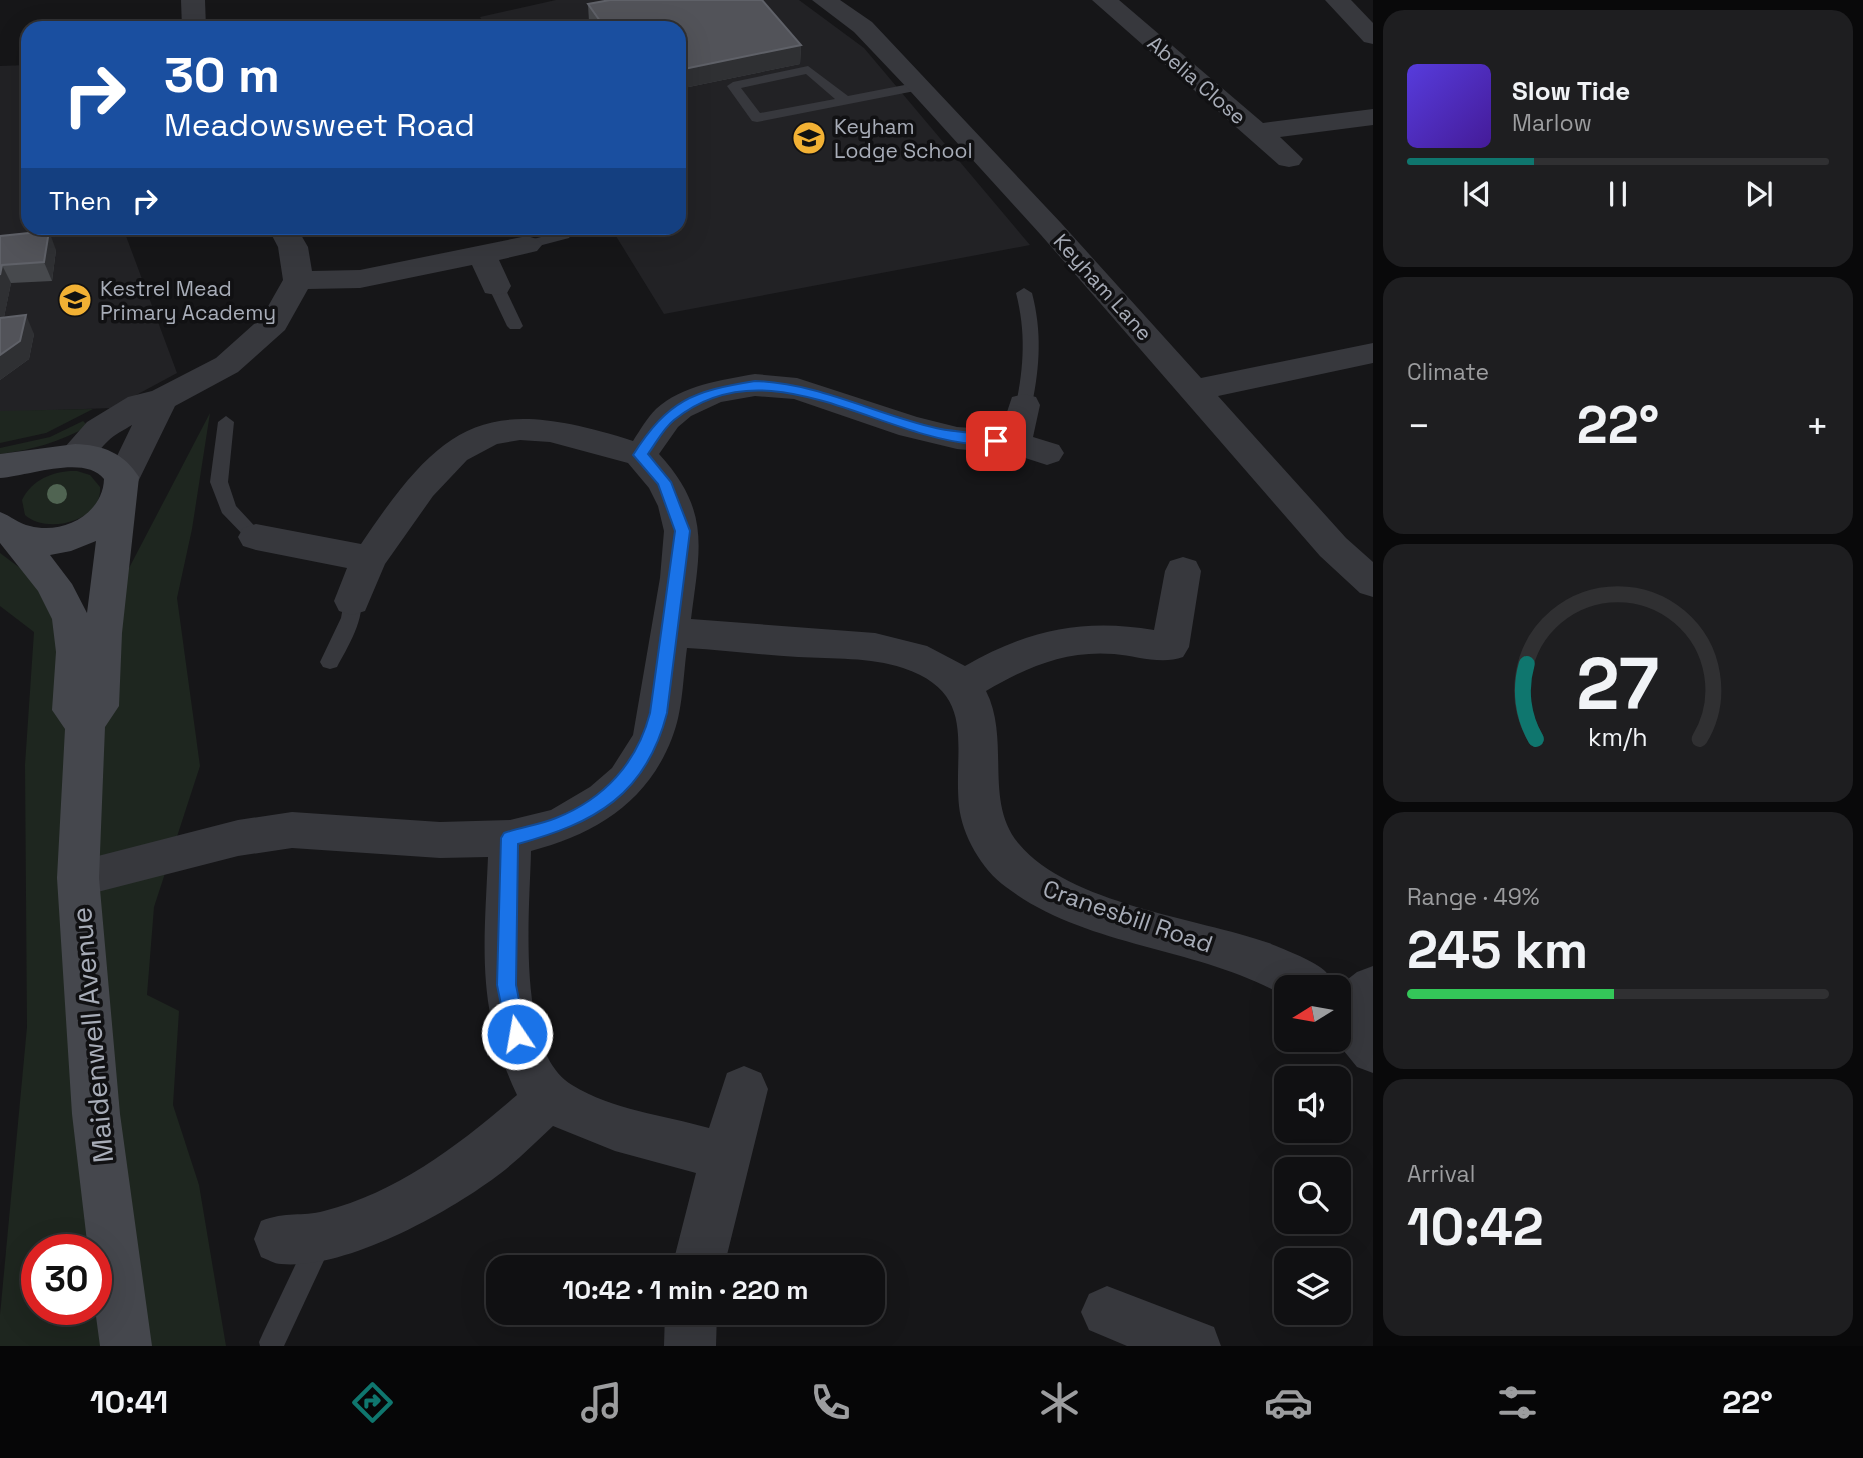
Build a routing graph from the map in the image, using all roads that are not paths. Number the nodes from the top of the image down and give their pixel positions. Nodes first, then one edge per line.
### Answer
1 (193, 0) edge
2 (824, 0) edge
3 (1105, 0) edge
4 (1338, 0) edge
5 (194, 21) edge
6 (1373, 37) edge
7 (920, 86) junction
8 (844, 99) junction
9 (1373, 117) edge
10 (1257, 132) junction
11 (1289, 159) dead end
12 (287, 235) edge
13 (564, 235) dead end
14 (527, 246) joint
15 (483, 256) junction
16 (298, 280) junction
17 (496, 286) joint
18 (1024, 293) dead end
19 (515, 326) dead end
20 (1373, 354) edge
21 (1196, 390) junction
22 (163, 399) junction
23 (1024, 405) joint
24 (226, 422) dead end
25 (640, 455) junction
26 (62, 458) junction
27 (0, 466) edge
28 (120, 493) junction
29 (4, 521) edge
30 (256, 537) joint
31 (370, 559) junction
32 (1183, 571) dead end
33 (1373, 583) edge
34 (352, 601) joint
35 (669, 632) junction
36 (330, 662) dead end
37 (963, 686) junction
38 (85, 723) junction
39 (510, 838) junction
40 (78, 878) junction
41 (1292, 975) edge
42 (1351, 1015) edge
43 (1373, 1051) edge
44 (744, 1089) dead end
45 (549, 1098) junction
46 (725, 1157) junction
47 (301, 1238) joint
48 (701, 1255) edge
49 (1107, 1312) dead end
50 (691, 1325) edge
51 (272, 1342) dead end
52 (126, 1346) edge
53 (690, 1346) edge
54 (1195, 1346) edge

1 - 5 street
2 - 7 street, Keyham Lane
3 - 10 street, Abelia Close
4 - 6 street
7 - 8 lane
7 - 21 street, Keyham Lane
8 - 8 lane
9 - 10 street, Abelia Close
10 - 11 street, Abelia Close
12 - 16 street
13 - 14 lane
14 - 15 street
15 - 16 street
15 - 17 street
16 - 22 street
17 - 19 lane
18 - 23 lane
20 - 21 street
21 - 33 street, Keyham Lane
22 - 26 street
22 - 28 street
23 - 25 street
24 - 30 lane
25 - 31 street
25 - 35 street
26 - 27 street
26 - 28 street
26 - 29 street
28 - 29 street
28 - 38 street, Maidenwell Avenue
29 - 38 street, Maidenwell Avenue
30 - 31 street
31 - 34 street
32 - 37 street
34 - 36 lane
35 - 37 street
35 - 39 street
37 - 41 street, Cranesbill Road
38 - 40 street, Maidenwell Avenue
39 - 40 street
39 - 45 street
40 - 52 street, Maidenwell Avenue
42 - 43 street, Cranesbill Road
44 - 46 street
45 - 46 street
45 - 47 street
46 - 48 street
47 - 51 lane
49 - 54 street
50 - 53 street

